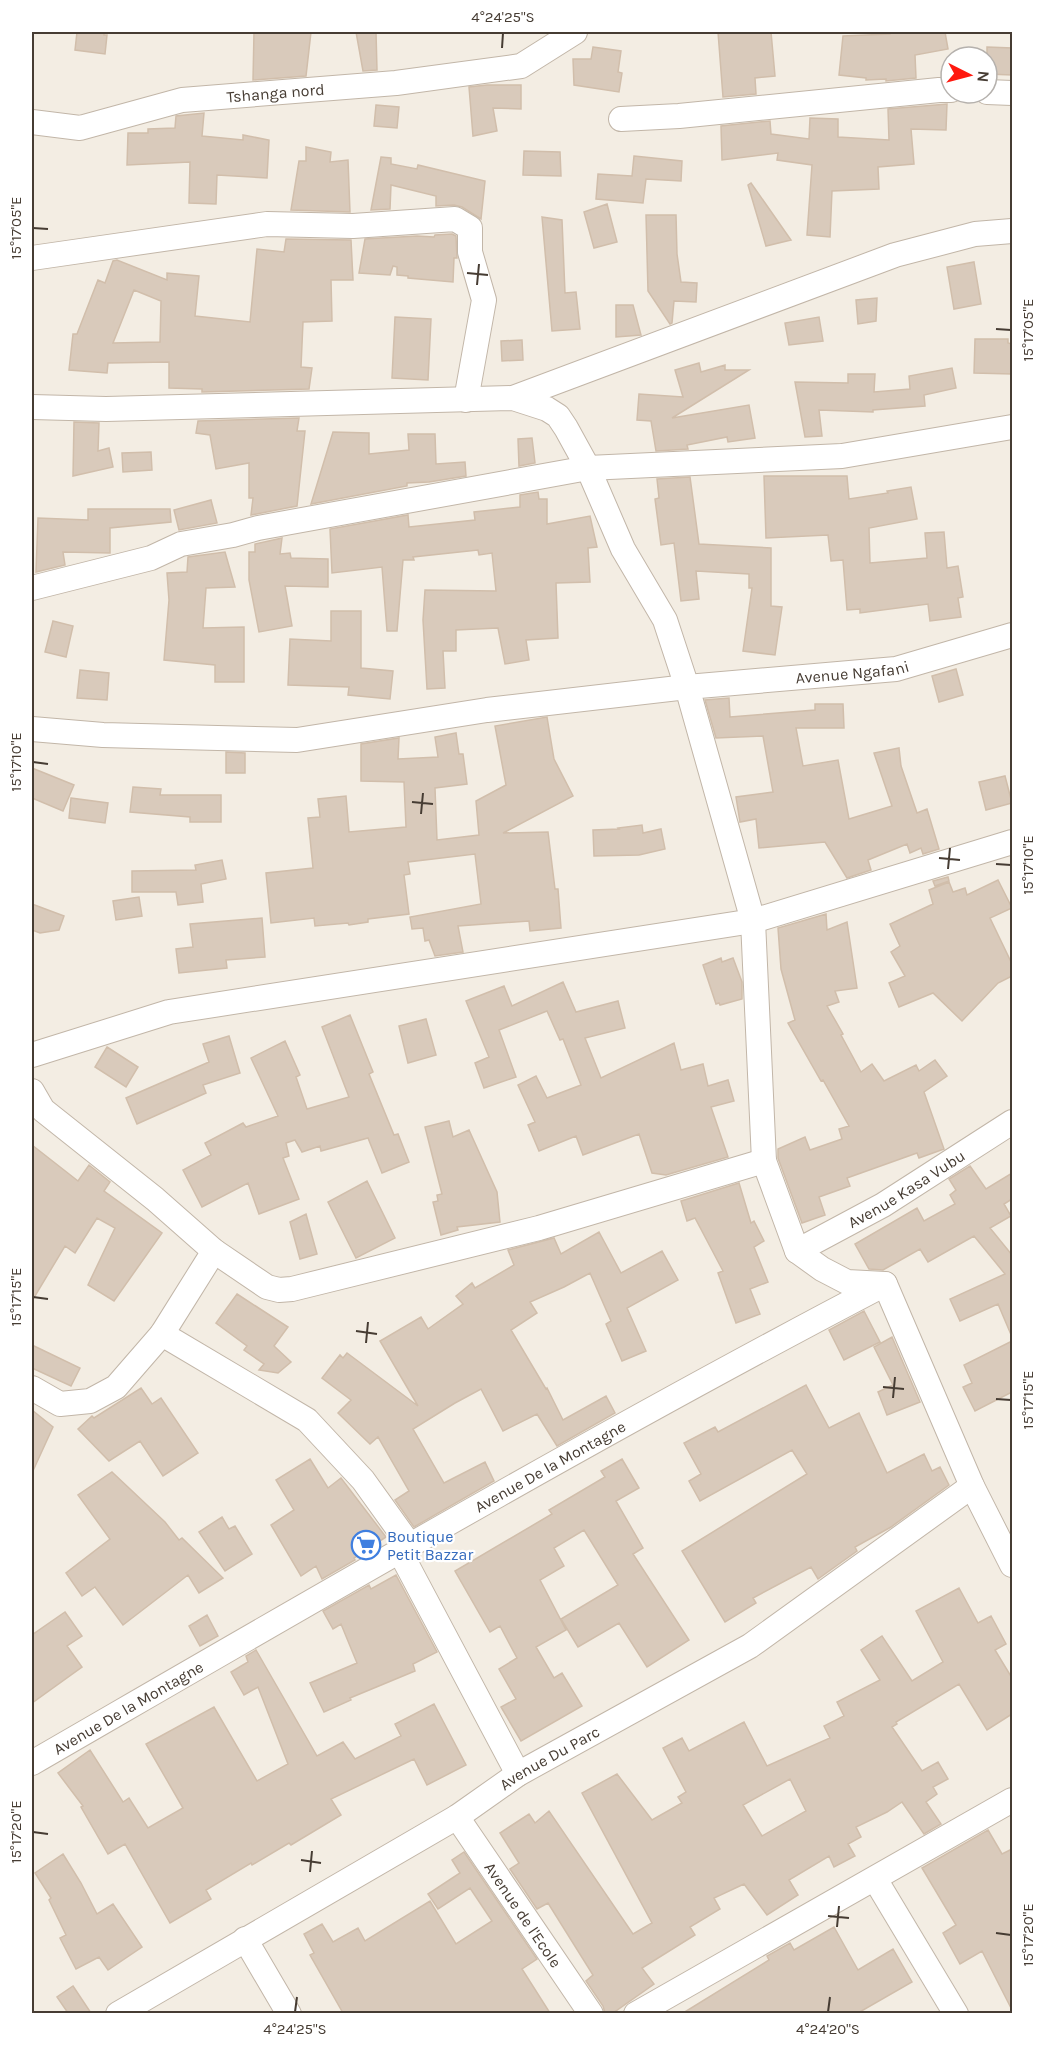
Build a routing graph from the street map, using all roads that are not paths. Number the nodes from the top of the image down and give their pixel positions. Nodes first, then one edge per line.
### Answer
1 (575, 32) edge
2 (939, 90) edge
3 (621, 119) dead end
4 (32, 122) edge
5 (1012, 231) edge
6 (32, 258) edge
7 (513, 398) junction
8 (466, 400) junction
9 (32, 407) edge
10 (1012, 428) edge
11 (588, 468) junction
12 (32, 588) edge
13 (1012, 635) edge
14 (687, 687) junction
15 (32, 729) edge
16 (1012, 842) edge
17 (753, 921) junction
18 (32, 1055) edge
19 (32, 1091) edge
20 (1012, 1122) edge
21 (764, 1161) junction
22 (214, 1251) junction
23 (797, 1251) junction
24 (885, 1284) junction
25 (162, 1334) junction
26 (32, 1388) edge
27 (972, 1486) junction
28 (404, 1547) junction
29 (1012, 1565) edge
30 (32, 1763) edge
31 (518, 1774) junction
32 (1012, 1800) edge
33 (457, 1817) junction
34 (874, 1879) junction
35 (245, 1939) junction
36 (118, 2013) edge
37 (289, 2013) edge
38 (591, 2013) edge
39 (636, 2013) edge
40 (956, 2013) edge

1 - 4 street, Tshanga nord
2 - 3 street
5 - 7 street
6 - 8 street
7 - 8 street
7 - 11 street
8 - 9 street
10 - 11 street
11 - 12 street
11 - 14 street
13 - 14 street, Avenue Ngafani
14 - 15 street, Avenue Ngafani
14 - 17 street
16 - 17 street
17 - 18 street
17 - 21 street
19 - 22 street
20 - 23 street, Avenue Kasa Vubu
21 - 22 street
21 - 23 street
22 - 25 street
23 - 24 street
24 - 27 street
24 - 28 street, Avenue De la Montagne
25 - 26 street
25 - 28 street
27 - 29 street
27 - 31 street, Avenue Du Parc
28 - 30 street, Avenue De la Montagne
28 - 31 street
31 - 33 street, Avenue Du Parc
32 - 34 street
33 - 35 street, Avenue Du Parc
33 - 38 street, Avenue de l'Ecole
34 - 39 street
34 - 40 street
35 - 36 street, Avenue Du Parc
35 - 37 street

